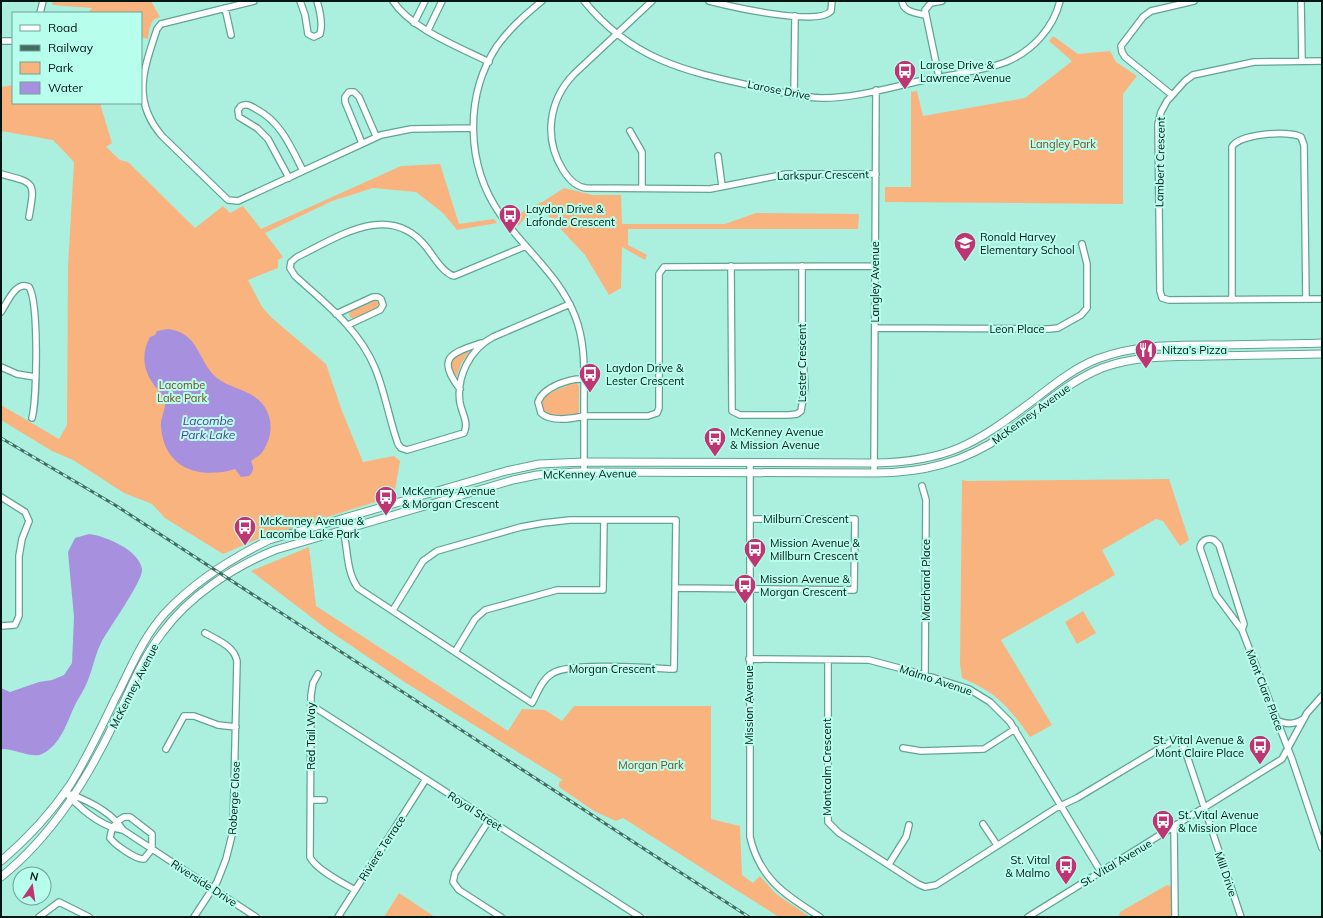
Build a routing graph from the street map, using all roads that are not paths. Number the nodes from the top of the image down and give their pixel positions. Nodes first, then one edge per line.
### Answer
1 (43, 1) edge
2 (254, 1) edge
3 (300, 1) edge
4 (317, 1) edge
5 (393, 1) edge
6 (425, 1) edge
7 (442, 1) edge
8 (542, 1) edge
9 (584, 1) edge
10 (652, 1) edge
11 (709, 1) edge
12 (832, 1) edge
13 (902, 1) edge
14 (923, 1) edge
15 (942, 1) edge
16 (1060, 1) edge
17 (1194, 1) edge
18 (1301, 1) edge
19 (926, 7) junction
20 (225, 8) junction
21 (40, 12) edge
22 (925, 15) junction
23 (795, 16) junction
24 (414, 22) junction
25 (428, 30) junction
26 (617, 34) junction
27 (231, 35) dead end
28 (1, 41) edge
29 (12, 41) edge
30 (1302, 61) junction
31 (1322, 61) edge
32 (489, 62) junction
33 (939, 77) junction
34 (876, 90) junction
35 (794, 95) junction
36 (1172, 95) junction
37 (473, 128) junction
38 (630, 130) dead end
39 (376, 136) junction
40 (362, 143) junction
41 (718, 156) dead end
42 (303, 171) junction
43 (1, 174) edge
44 (876, 174) junction
45 (289, 178) junction
46 (722, 186) junction
47 (642, 188) junction
48 (29, 217) dead end
49 (1082, 244) dead end
50 (526, 246) junction
51 (731, 266) junction
52 (802, 266) junction
53 (875, 266) junction
54 (1306, 299) junction
55 (1322, 299) edge
56 (1232, 300) junction
57 (570, 304) junction
58 (1, 312) edge
59 (336, 314) junction
60 (348, 326) junction
61 (875, 328) junction
62 (485, 342) junction
63 (1322, 343) edge
64 (1322, 354) edge
65 (1, 367) edge
66 (35, 377) junction
67 (584, 379) junction
68 (460, 389) junction
69 (584, 416) junction
70 (32, 418) dead end
71 (584, 462) junction
72 (750, 463) junction
73 (874, 463) junction
74 (584, 472) junction
75 (750, 473) junction
76 (874, 473) junction
77 (922, 486) dead end
78 (1, 497) edge
79 (750, 519) junction
80 (340, 520) junction
81 (604, 520) junction
82 (344, 529) junction
83 (675, 588) junction
84 (750, 588) junction
85 (393, 610) junction
86 (1, 626) edge
87 (1242, 630) junction
88 (205, 633) dead end
89 (455, 652) junction
90 (749, 659) junction
91 (828, 660) junction
92 (318, 674) dead end
93 (925, 675) junction
94 (1322, 696) edge
95 (311, 704) junction
96 (1304, 718) junction
97 (1275, 719) junction
98 (236, 727) junction
99 (1015, 729) junction
100 (903, 748) dead end
101 (166, 749) dead end
102 (1288, 750) junction
103 (426, 779) junction
104 (65, 792) junction
105 (73, 797) junction
106 (311, 800) junction
107 (324, 800) dead end
108 (1062, 805) junction
109 (1204, 809) junction
110 (489, 820) junction
111 (117, 821) junction
112 (983, 824) dead end
113 (909, 825) dead end
114 (112, 828) junction
115 (1174, 828) junction
116 (123, 830) junction
117 (997, 845) junction
118 (1322, 848) edge
119 (152, 849) junction
120 (1, 861) edge
121 (889, 864) junction
122 (1101, 872) junction
123 (1, 876) edge
124 (213, 888) junction
125 (355, 890) junction
126 (39, 917) edge
127 (89, 917) edge
128 (194, 917) edge
129 (256, 917) edge
130 (338, 917) edge
131 (501, 917) edge
132 (640, 917) edge
133 (820, 917) edge
134 (1028, 917) edge
135 (1175, 917) edge
136 (1241, 917) edge

1 - 21 street
2 - 20 street
3 - 4 street
5 - 24 street
6 - 24 street
7 - 25 street
8 - 32 street
9 - 26 street, Larose Drive
10 - 26 street, Larkspur Crescent
11 - 23 street
12 - 23 street
13 - 22 street
14 - 19 street
15 - 19 street
16 - 33 street, Larose Drive
17 - 36 street
18 - 30 street
19 - 22 street
20 - 27 street
20 - 45 street
22 - 33 street
23 - 35 street
24 - 25 street
25 - 32 street
26 - 35 street, Larose Drive
26 - 47 street, Larkspur Crescent
28 - 29 street
30 - 31 street, Lambert Crescent
30 - 36 street, Lambert Crescent
32 - 37 street
33 - 34 street, Larose Drive
34 - 35 street, Larose Drive
34 - 44 street, Langley Avenue
36 - 56 street, Lambert Crescent
37 - 39 street
37 - 50 street
38 - 47 street
39 - 40 street
39 - 40 street
40 - 42 street
41 - 46 street
42 - 45 street
42 - 45 street
43 - 48 street
44 - 46 street, Larkspur Crescent
44 - 53 street, Langley Avenue
46 - 47 street, Larkspur Crescent
49 - 61 street, Leon Place
50 - 57 street
50 - 59 street
51 - 52 street
51 - 52 street, Lester Crescent
51 - 69 street
52 - 53 street
53 - 61 street, Langley Avenue
54 - 55 street, Lambert Crescent
54 - 56 street, Lambert Crescent
54 - 56 street
57 - 62 street
57 - 67 street
58 - 66 street
59 - 60 street
59 - 60 street
60 - 68 street
61 - 73 street, Langley Avenue
62 - 68 street
62 - 68 street
63 - 73 main road, McKenney Avenue
64 - 76 main road, McKenney Avenue
65 - 66 street
66 - 70 street
67 - 69 street
67 - 69 street
69 - 71 street
71 - 72 main road, McKenney Avenue
71 - 74 street
71 - 80 main road, McKenney Avenue
72 - 73 main road, McKenney Avenue
72 - 75 street, Mission Avenue
73 - 76 street, Langley Avenue
74 - 75 main road, McKenney Avenue
74 - 82 main road, McKenney Avenue
75 - 76 main road, McKenney Avenue
75 - 79 street, Mission Avenue
77 - 93 street, Marchand Place
78 - 86 street
79 - 84 street, Mission Avenue
79 - 84 street, Milburn Crescent
80 - 82 street, Morgan Crescent
80 - 104 main road, McKenney Avenue
81 - 83 street, Morgan Crescent
81 - 85 street, Morgan Crescent
81 - 89 street
82 - 85 street, Morgan Crescent
82 - 105 main road, McKenney Avenue
83 - 84 street
83 - 89 street, Morgan Crescent
84 - 90 street, Mission Avenue
85 - 89 street, Morgan Crescent
87 - 87 street, Mont Clare Place
87 - 97 street, Mont Clare Place
88 - 98 street, Roberge Close
90 - 91 street, Malmo Avenue
90 - 133 street, Mission Avenue
91 - 93 street, Malmo Avenue
91 - 121 street, Montcalm Crescent
92 - 95 street, Red Tail Way
93 - 99 street, Malmo Avenue
94 - 96 street, St. Vital Avenue
95 - 103 street, Royal Street
95 - 106 street, Red Tail Way
96 - 97 street
96 - 102 street, St. Vital Avenue
97 - 102 street, Mont Clare Place
98 - 101 street
98 - 124 street, Roberge Close
99 - 100 street
99 - 108 street, Malmo Avenue
102 - 109 street, St. Vital Avenue
102 - 118 street, Mont Clare Place
103 - 110 street, Royal Street
103 - 125 street, Riviere Terrace
104 - 105 street, Riverside Drive
104 - 120 main road, McKenney Avenue
105 - 111 street, Riverside Drive
105 - 114 street, Riverside Drive
105 - 123 main road, McKenney Avenue
106 - 107 street
106 - 125 street, Red Tail Way
108 - 109 street, Mill Drive
108 - 117 street, Montcalm Crescent
108 - 122 street, Malmo Avenue
109 - 115 street, St. Vital Avenue
109 - 136 street, Mill Drive
110 - 131 street
110 - 132 street, Royal Street
111 - 114 street
111 - 116 street, Riverside Drive
111 - 119 street
112 - 117 street
113 - 121 street
114 - 116 street, Riverside Drive
114 - 119 street
115 - 122 street, St. Vital Avenue
115 - 135 street
116 - 119 street, Riverside Drive
117 - 121 street, Montcalm Crescent
119 - 124 street, Riverside Drive
122 - 134 street, St. Vital Avenue
124 - 128 street, Roberge Close
124 - 129 street, Riverside Drive
125 - 130 street, Riviere Terrace
126 - 127 street

